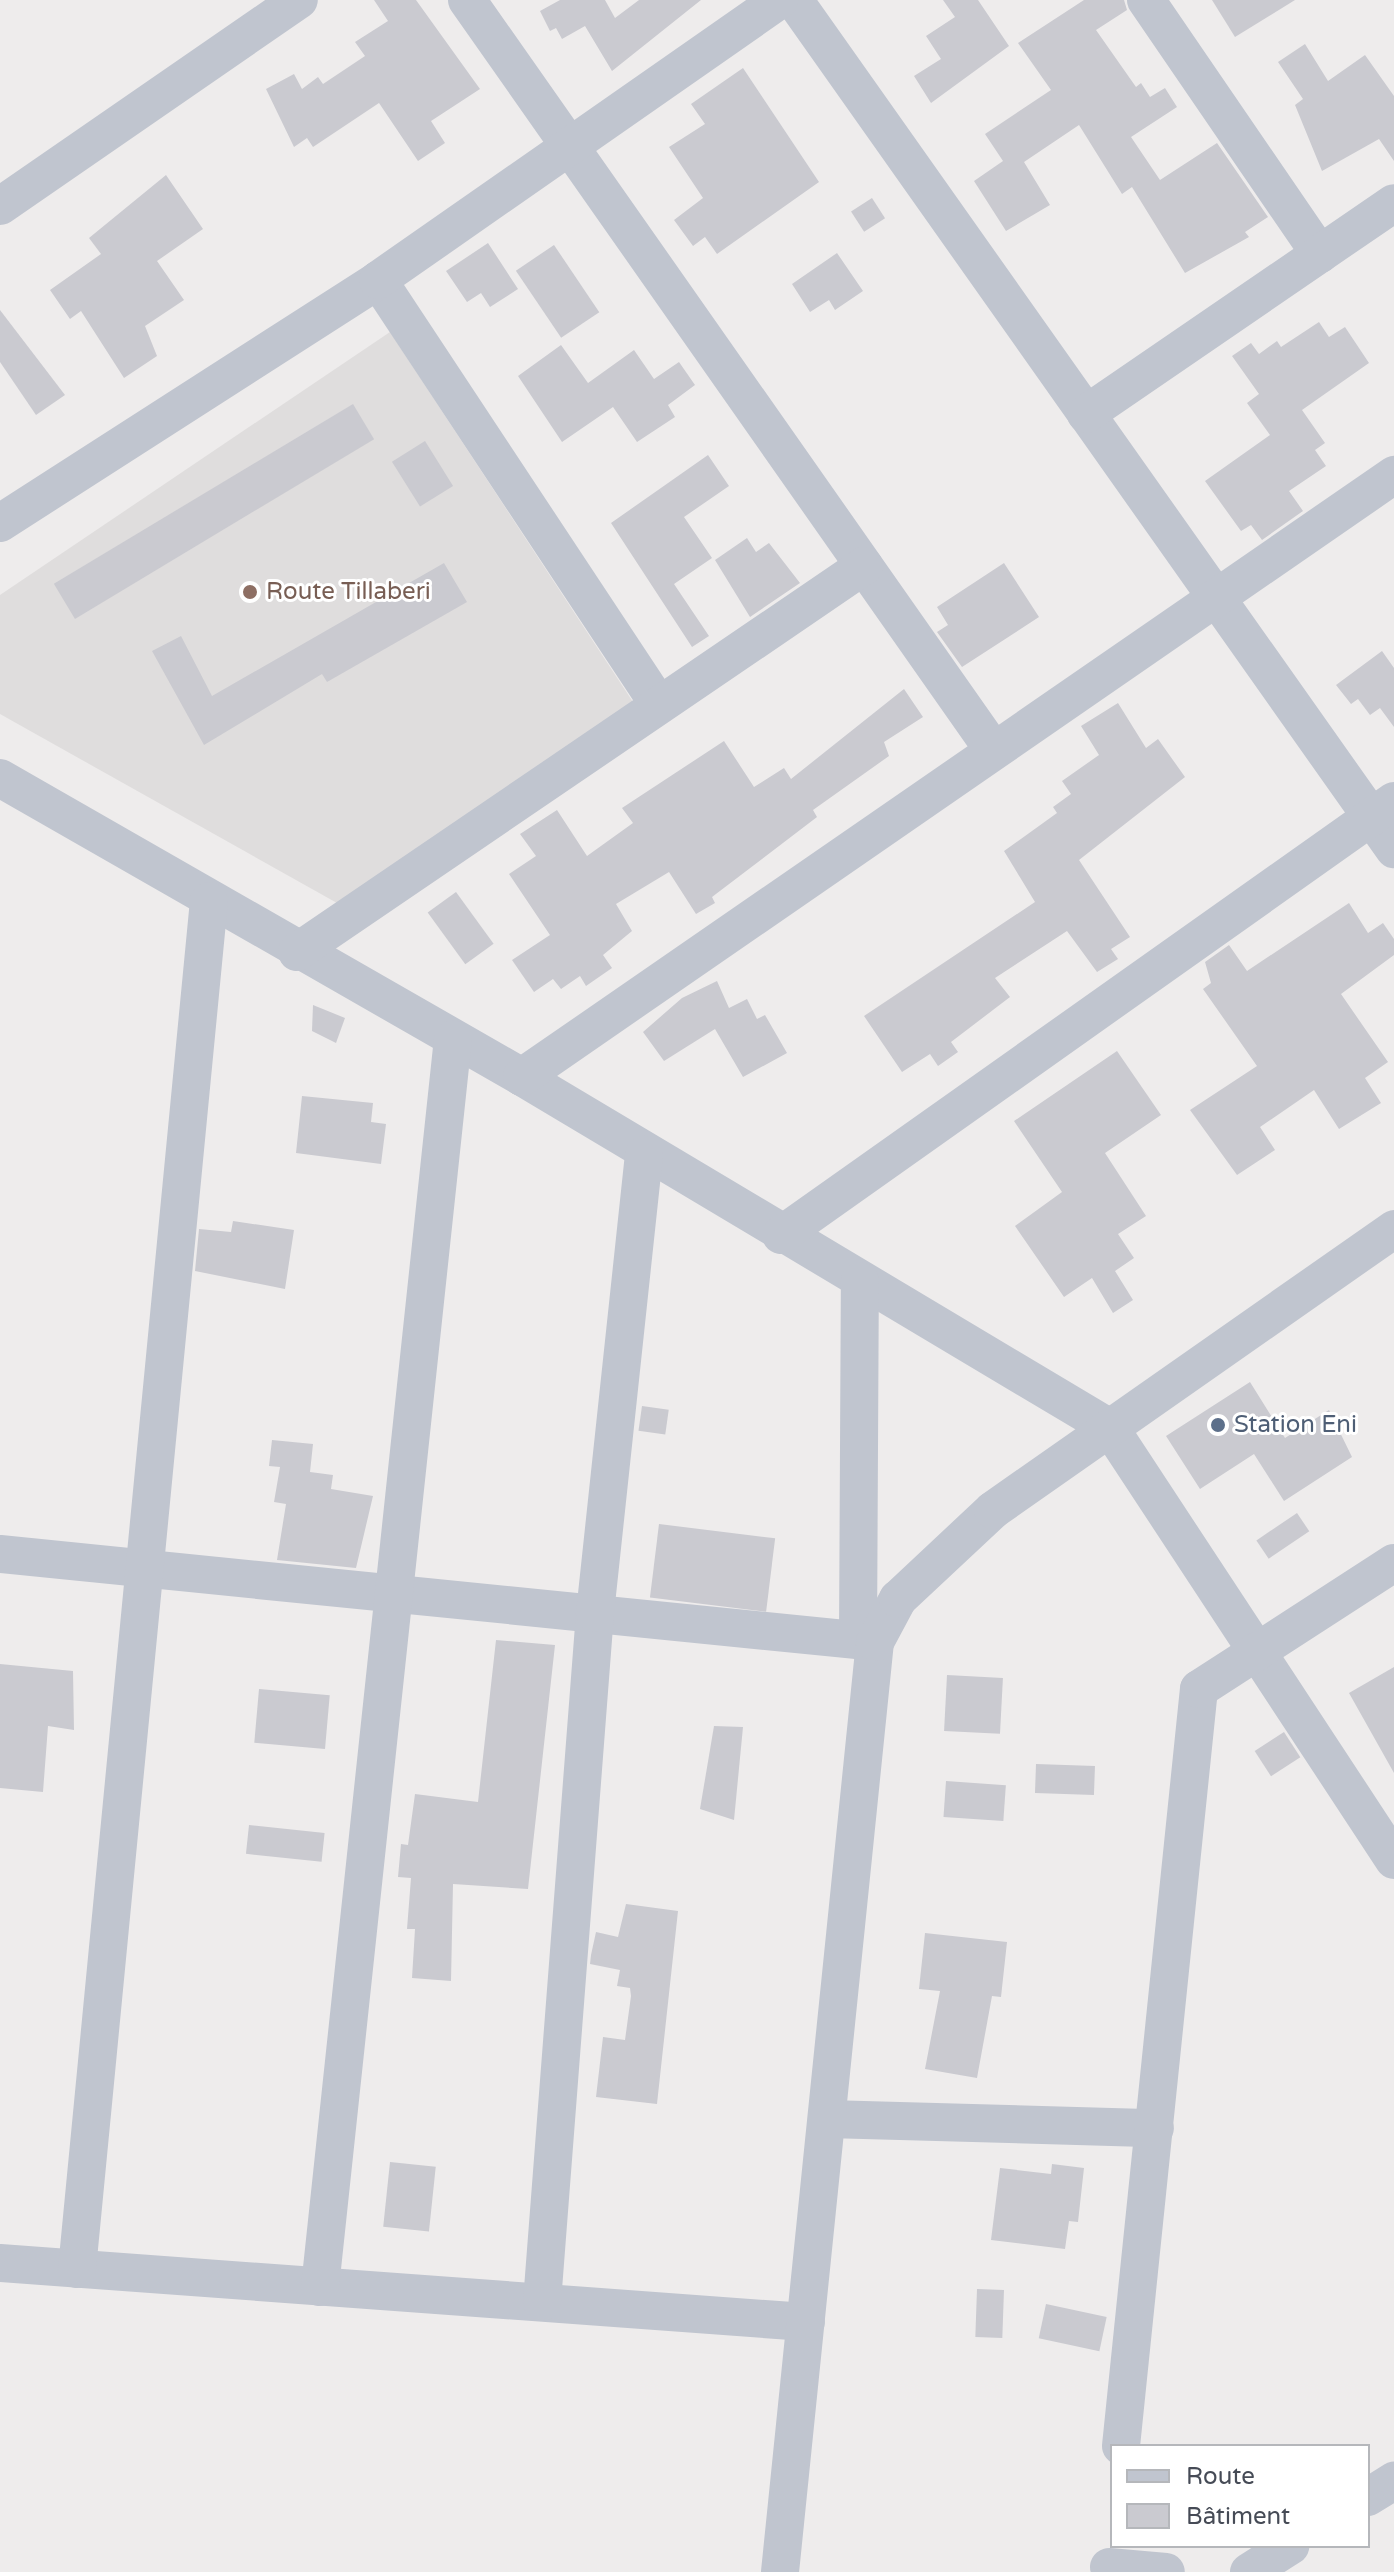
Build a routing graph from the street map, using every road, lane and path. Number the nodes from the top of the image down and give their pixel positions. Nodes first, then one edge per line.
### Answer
1 (299, 0) edge
2 (467, 0) edge
3 (779, 0) edge
4 (794, 0) edge
5 (1146, 0) edge
6 (569, 147) junction
7 (1394, 203) edge
8 (0, 206) edge
9 (1320, 254) junction
10 (378, 280) junction
11 (1086, 414) junction
12 (1394, 475) edge
13 (0, 523) edge
14 (864, 566) junction
15 (1217, 598) junction
16 (659, 705) junction
17 (994, 751) junction
18 (0, 778) edge
19 (1383, 809) edge
20 (1394, 849) edge
21 (209, 901) junction
22 (297, 952) junction
23 (453, 1039) junction
24 (522, 1077) junction
25 (644, 1155) junction
26 (1394, 1229) edge
27 (781, 1235) junction
28 (860, 1281) junction
29 (1110, 1428) junction
30 (0, 1554) edge
31 (1394, 1563) edge
32 (145, 1568) junction
33 (394, 1594) junction
34 (595, 1613) junction
35 (866, 1641) junction
36 (1257, 1652) junction
37 (1394, 1860) edge
38 (827, 2119) junction
39 (1155, 2128) junction
40 (0, 2263) edge
41 (77, 2269) junction
42 (320, 2287) junction
43 (542, 2302) junction
44 (806, 2322) junction
45 (1121, 2444) edge
46 (1394, 2481) edge
47 (1370, 2496) edge
48 (786, 2511) junction
49 (1287, 2548) edge
50 (1110, 2560) edge
51 (752, 2572) edge
52 (780, 2572) edge
53 (1166, 2572) edge
54 (1249, 2572) edge

1 - 8 street
2 - 6 street
3 - 6 street
4 - 11 street
5 - 9 street
6 - 10 street
6 - 14 street
7 - 9 street
9 - 11 street
10 - 13 street
10 - 16 street
11 - 15 street
12 - 15 street
14 - 16 street
14 - 17 street
15 - 17 street
15 - 19 street
16 - 22 street
17 - 24 street
18 - 21 street
19 - 20 street
19 - 27 street
21 - 22 street
21 - 32 street
22 - 23 street
23 - 24 street
23 - 33 street
24 - 25 street
25 - 27 street
25 - 34 street
26 - 29 street
27 - 28 street
28 - 29 street
28 - 35 street
29 - 35 street
29 - 36 street
30 - 32 street
31 - 36 street
32 - 33 street
32 - 41 street
33 - 34 street
33 - 42 street
34 - 35 street
34 - 43 street
35 - 38 street
36 - 37 street
36 - 39 street
38 - 39 street
38 - 44 street
39 - 45 street
40 - 41 street
41 - 42 street
42 - 43 street
43 - 44 street
44 - 48 street
46 - 47 street
48 - 51 street
48 - 52 street
49 - 54 street
50 - 53 street

